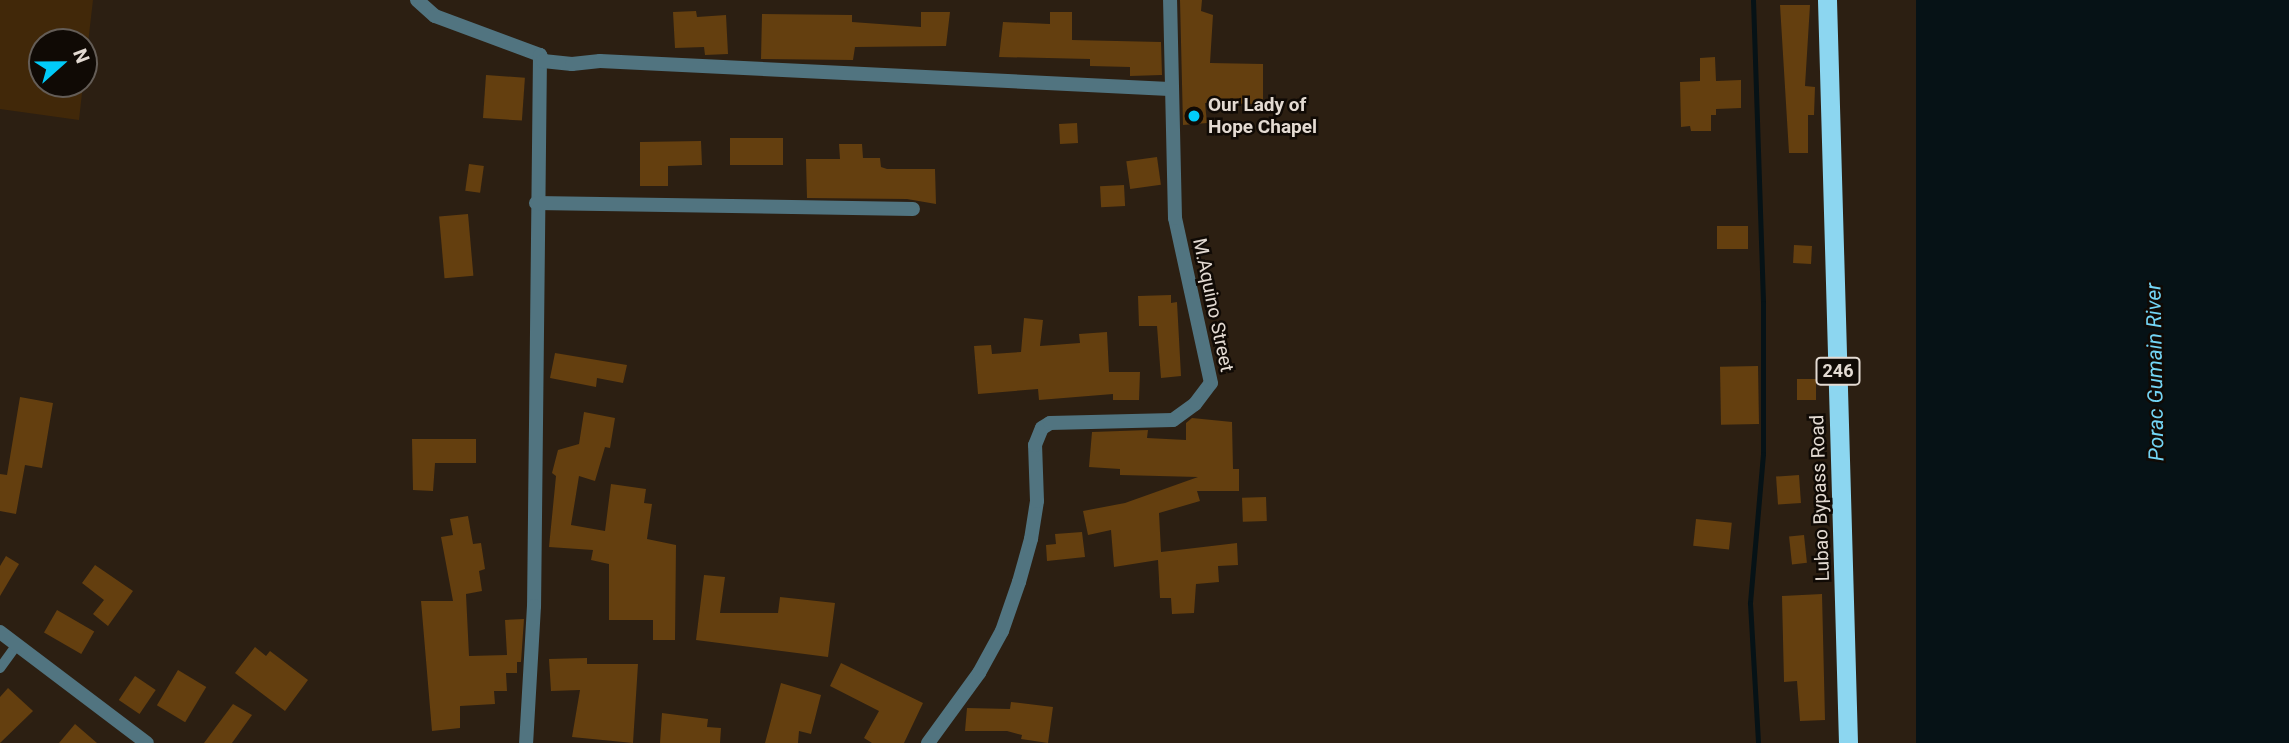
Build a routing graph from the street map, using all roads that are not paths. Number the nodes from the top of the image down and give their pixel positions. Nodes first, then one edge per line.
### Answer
1 (417, 0) edge
2 (1170, 0) edge
3 (1826, 0) edge
4 (540, 55) junction
5 (1169, 89) junction
6 (536, 203) junction
7 (913, 209) dead end
8 (0, 632) edge
9 (17, 645) junction
10 (0, 668) edge
11 (147, 743) edge
12 (526, 743) edge
13 (928, 743) edge
14 (1848, 743) edge

1 - 4 street
2 - 5 street, M.Aquino Street
3 - 14 highway, Lubao Bypass Road / 246
4 - 5 street
4 - 6 street
5 - 13 street, M.Aquino Street
6 - 7 street
6 - 12 street
8 - 9 street
9 - 10 lane
9 - 11 street

